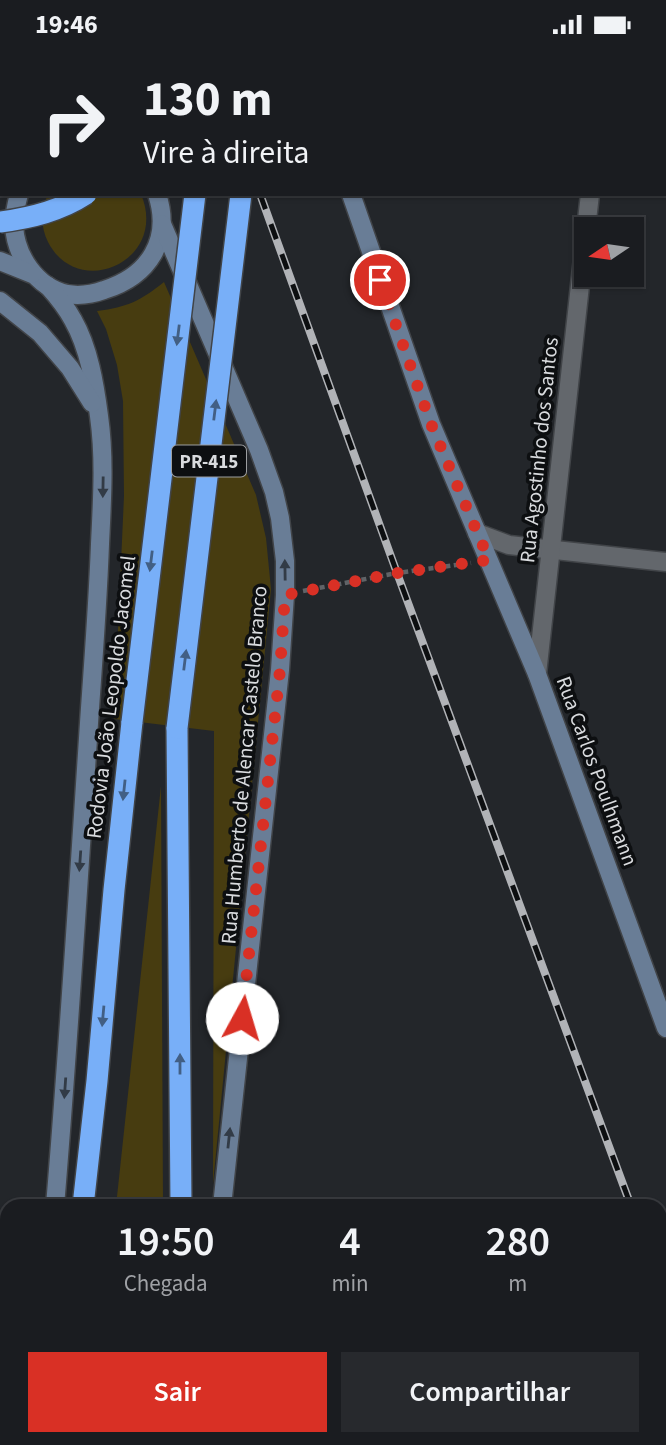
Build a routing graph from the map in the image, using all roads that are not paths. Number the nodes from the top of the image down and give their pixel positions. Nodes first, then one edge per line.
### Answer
1 (18, 196) edge
2 (83, 196) edge
3 (158, 196) edge
4 (195, 196) edge
5 (241, 196) edge
6 (352, 196) edge
7 (590, 196) edge
8 (587, 217) edge
9 (0, 222) edge
10 (162, 224) junction
11 (0, 261) edge
12 (41, 280) junction
13 (580, 287) edge
14 (0, 301) edge
15 (100, 419) junction
16 (477, 533) junction
17 (550, 549) junction
18 (666, 562) edge
19 (537, 674) junction
20 (666, 1028) edge
21 (56, 1199) edge
22 (84, 1199) edge
23 (181, 1199) edge
24 (223, 1199) edge

1 - 12 main road
2 - 9 highway, bridge
3 - 10 main road
4 -> 22 highway, Rodovia João Leopoldo Jacomel / PR-415, bridge
23 -> 5 highway, PR-415, bridge
6 - 16 main road, Rua Carlos Poulhmann
7 - 8 street, Rua Agostinho dos Santos
10 - 12 main road
24 -> 10 main road, Rua Humberto de Alencar Castelo Branco
11 - 12 main road
12 - 15 main road
13 - 17 street, Rua Agostinho dos Santos
14 - 15 main road
15 -> 21 main road
16 - 17 street
16 - 19 main road, Rua Carlos Poulhmann
17 - 18 street
17 - 19 street, Rua Agostinho dos Santos
19 - 20 main road, Rua Carlos Poulhmann

